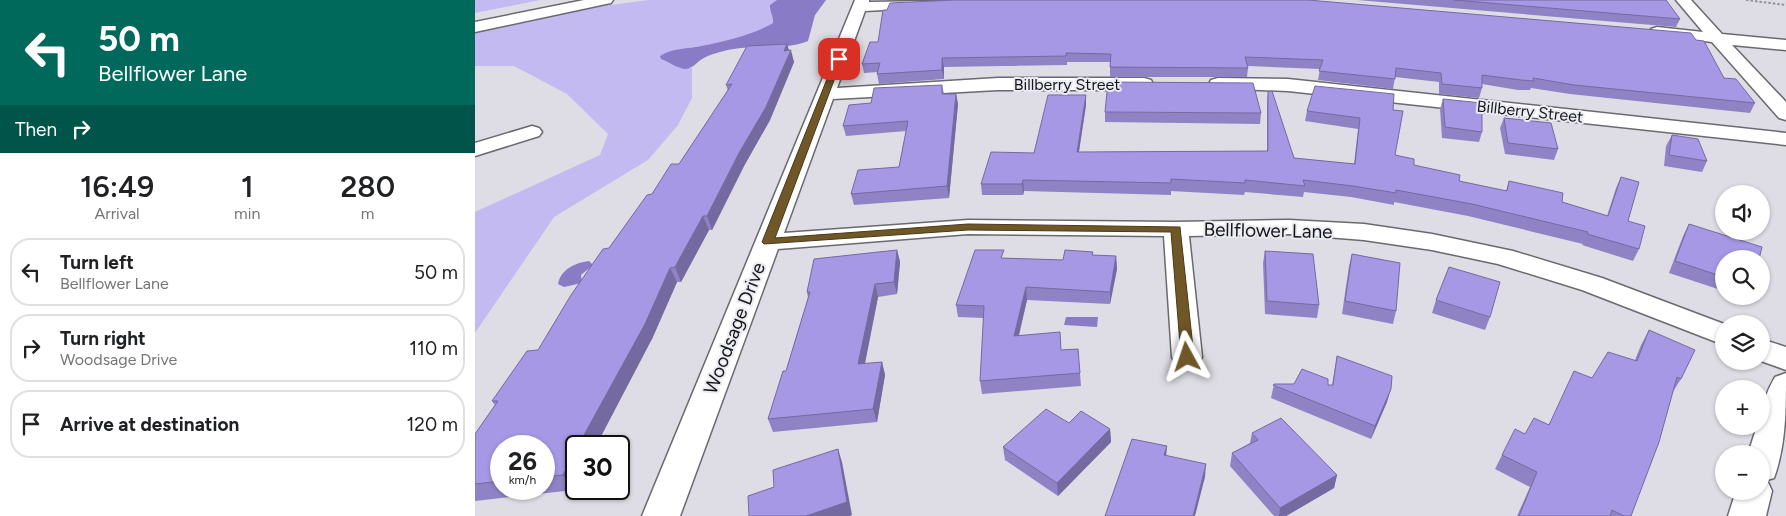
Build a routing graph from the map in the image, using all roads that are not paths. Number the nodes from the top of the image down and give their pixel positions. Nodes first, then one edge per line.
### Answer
1 (574, 0) edge
2 (606, 0) edge
3 (996, 0) edge
4 (1683, 0) edge
5 (860, 3) edge
6 (475, 19) edge
7 (475, 27) edge
8 (1638, 30) edge
9 (1716, 37) junction
10 (1786, 45) edge
11 (1158, 84) edge
12 (1198, 84) edge
13 (825, 94) junction
14 (1786, 114) edge
15 (533, 132) dead end
16 (1786, 138) edge
17 (475, 150) edge
18 (1176, 229) junction
19 (768, 242) junction
20 (1715, 331) edge
21 (1770, 353) edge
22 (1187, 357) dead end
23 (1786, 359) edge
24 (1786, 385) edge
25 (1768, 445) edge
26 (1751, 500) edge
27 (661, 516) edge
28 (1747, 516) edge

1 - 6 street
2 - 7 street
3 - 5 street
4 - 9 street
5 - 13 street, Woodsage Drive
8 - 9 street
9 - 10 street
9 - 14 street
11 - 13 street, Billberry Street
12 - 16 street, Billberry Street
13 - 19 street, Woodsage Drive
15 - 17 street
18 - 19 street, Bellflower Lane
18 - 20 street, Bellflower Lane
18 - 22 street
19 - 27 street, Woodsage Drive
21 - 23 street
24 - 25 street
26 - 28 street

